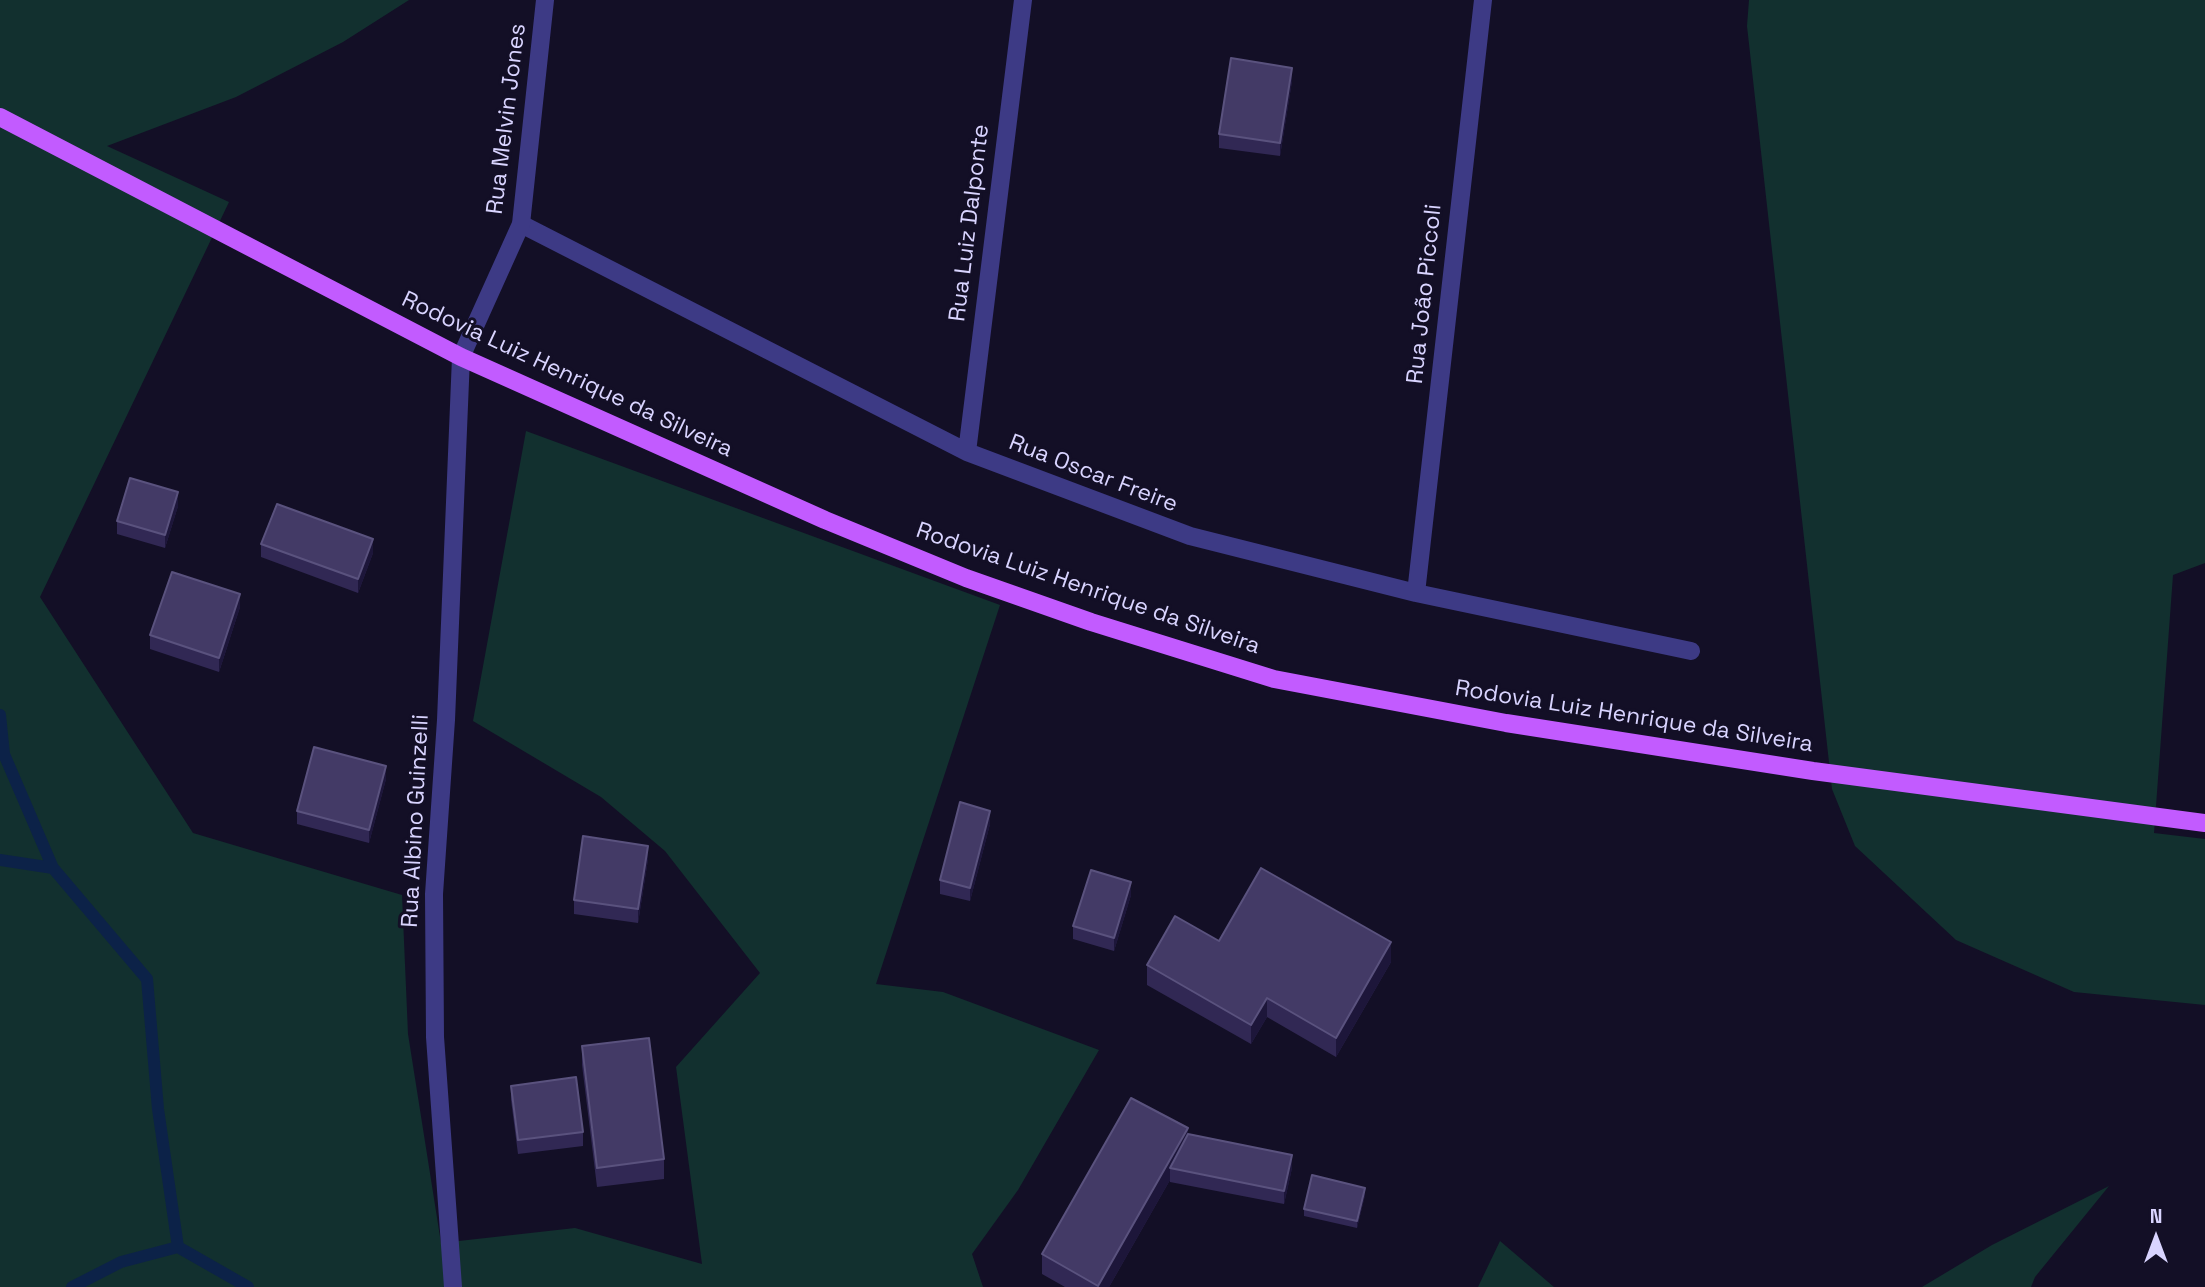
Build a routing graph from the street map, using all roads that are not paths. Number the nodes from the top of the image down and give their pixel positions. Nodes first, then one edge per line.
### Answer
1 (545, 0) edge
2 (1023, 0) edge
3 (1483, 0) edge
4 (0, 117) edge
5 (522, 224) junction
6 (461, 357) junction
7 (967, 452) junction
8 (1416, 593) junction
9 (1691, 652) dead end
10 (2205, 823) edge
11 (453, 1287) edge

1 - 5 street, Rua Melvin Jones
2 - 7 street, Rua Luiz Dalponte
3 - 8 street, Rua João Piccoli
4 - 6 main road, Rodovia Luiz Henrique da Silveira
5 - 6 street, Rua Melvin Jones
5 - 7 street, Rua Oscar Freire
6 - 10 main road, Rodovia Luiz Henrique da Silveira
6 - 11 street, Rua Albino Guinzelli
7 - 8 street, Rua Oscar Freire
8 - 9 street, Rua Oscar Freire

